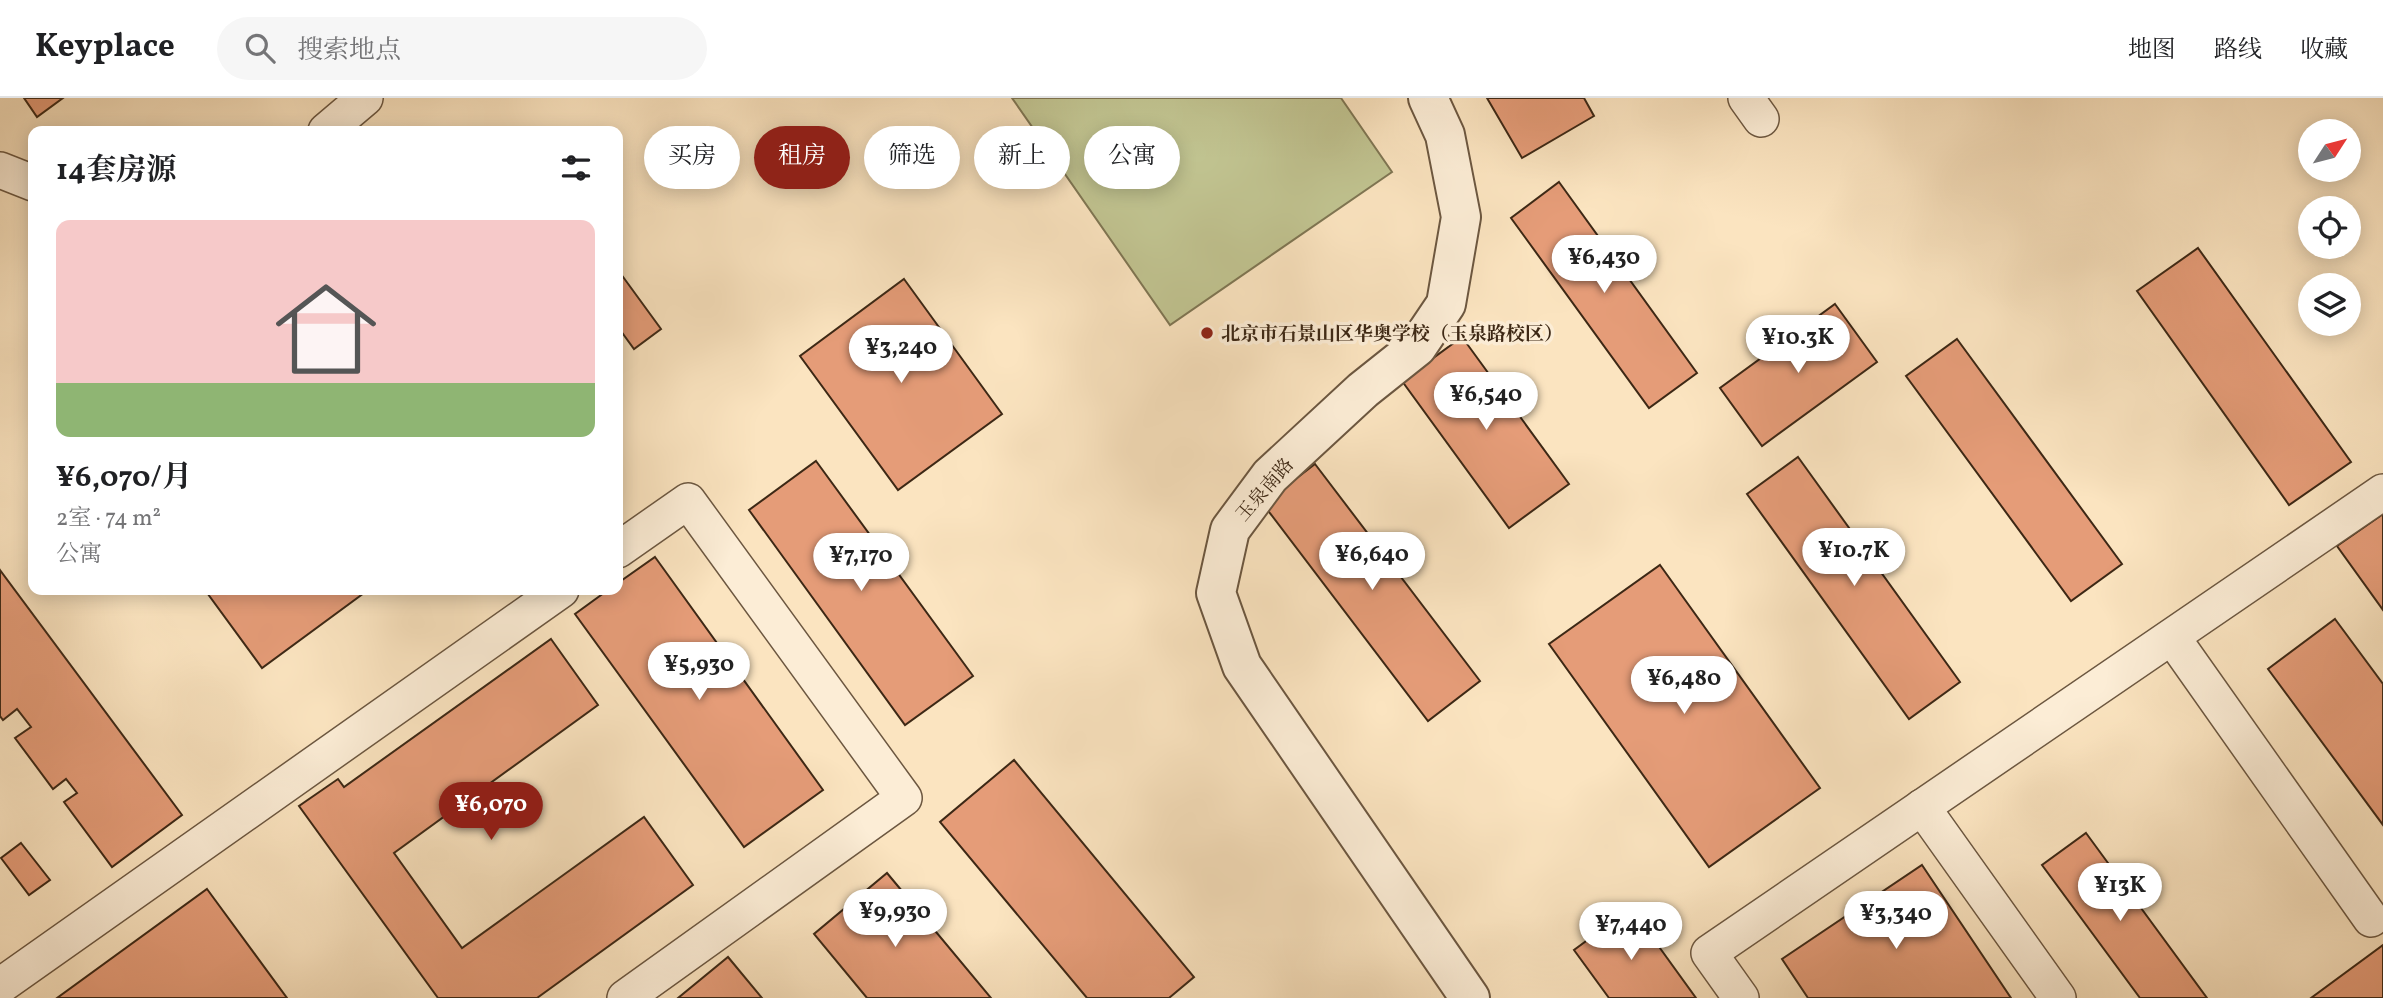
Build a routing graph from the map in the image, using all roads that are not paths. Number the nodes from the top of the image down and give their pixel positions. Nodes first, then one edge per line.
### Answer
1 (365, 98) edge
2 (1428, 98) edge
3 (332, 126) edge
4 (0, 170) edge
5 (28, 181) edge
6 (2383, 492) edge
7 (623, 546) edge
8 (554, 595) edge
9 (2172, 637) junction
10 (1922, 807) junction
11 (2371, 919) dead end
12 (1, 984) edge
13 (625, 998) edge
14 (1470, 998) edge
15 (1741, 998) edge
16 (2058, 998) edge

1 - 3 street
2 - 14 street, 玉泉南路
4 - 5 street
6 - 9 street
7 - 13 street
8 - 12 street
9 - 10 street
9 - 11 street
10 - 15 street
10 - 16 street

